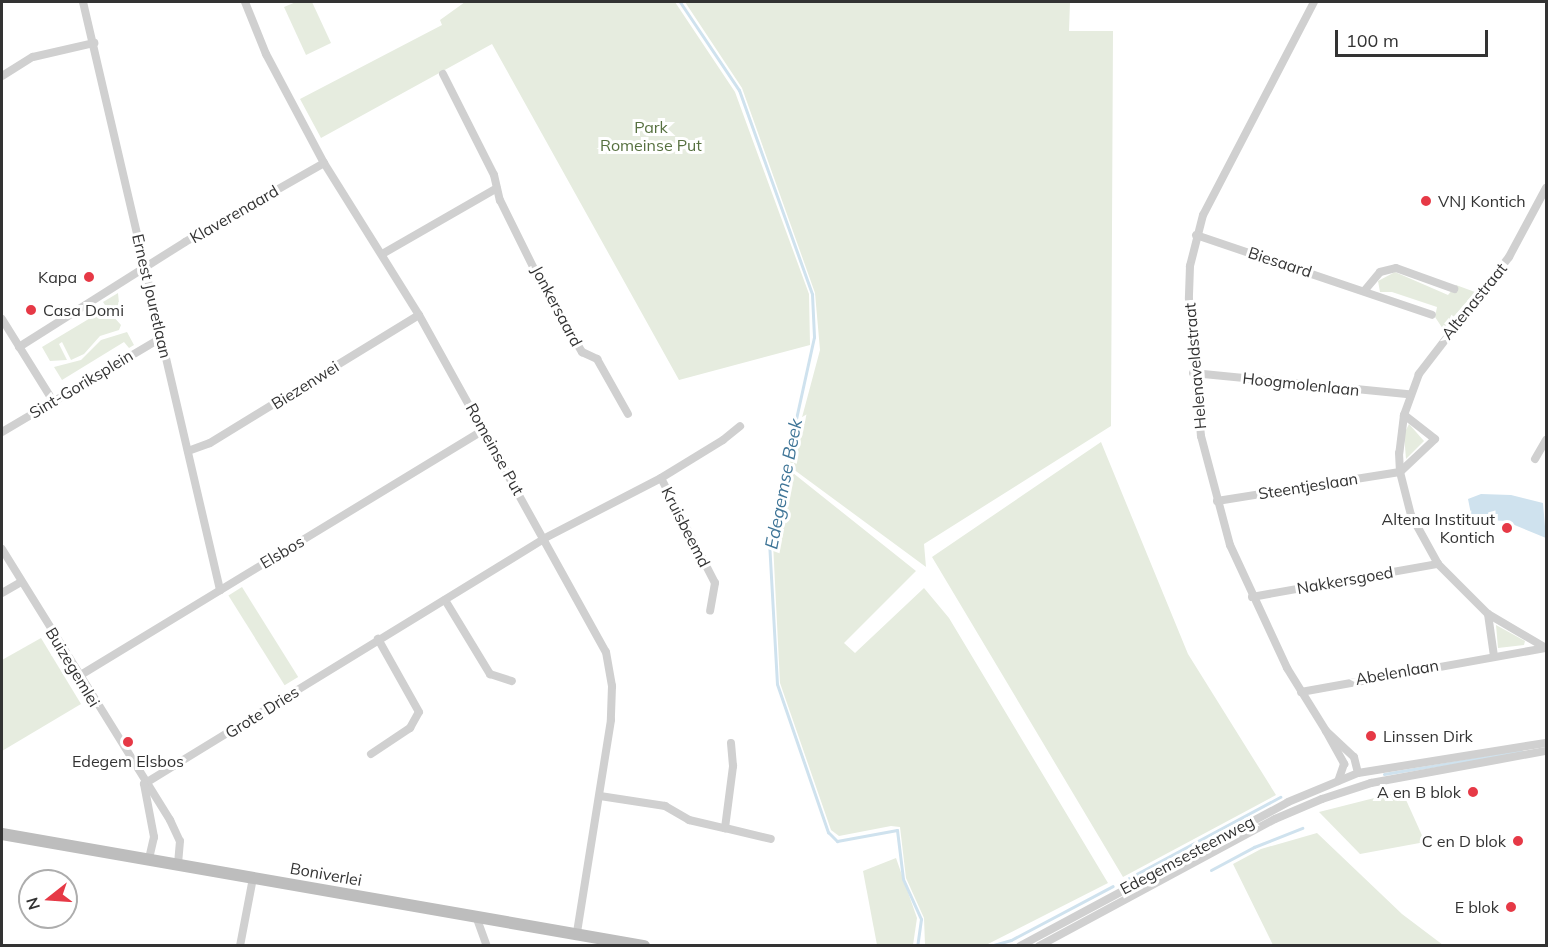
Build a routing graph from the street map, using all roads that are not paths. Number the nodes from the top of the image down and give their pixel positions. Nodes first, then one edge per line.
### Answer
1 (83, 2) edge
2 (245, 2) edge
3 (1314, 2) edge
4 (94, 43) junction
5 (443, 74) dead end
6 (2, 76) edge
7 (324, 163) junction
8 (497, 188) junction
9 (1546, 188) edge
10 (1196, 235) junction
11 (384, 254) junction
12 (146, 268) junction
13 (1454, 289) dead end
14 (1365, 290) junction
15 (419, 315) junction
16 (1432, 315) dead end
17 (2, 319) edge
18 (161, 338) junction
19 (19, 347) junction
20 (1193, 373) junction
21 (1409, 394) junction
22 (53, 401) junction
23 (628, 414) dead end
24 (1404, 416) junction
25 (740, 426) dead end
26 (484, 429) junction
27 (2, 432) edge
28 (1546, 440) edge
29 (188, 451) junction
30 (1535, 459) dead end
31 (1400, 472) junction
32 (661, 478) junction
33 (1217, 501) junction
34 (545, 538) junction
35 (2, 549) edge
36 (1437, 564) junction
37 (21, 582) junction
38 (220, 590) junction
39 (2, 593) edge
40 (1252, 597) junction
41 (445, 600) junction
42 (710, 611) dead end
43 (1488, 615) junction
44 (378, 639) junction
45 (1546, 648) edge
46 (1494, 656) junction
47 (79, 676) junction
48 (513, 681) dead end
49 (1301, 692) junction
50 (1326, 731) junction
51 (730, 743) dead end
52 (1546, 743) edge
53 (1546, 751) edge
54 (371, 754) dead end
55 (1358, 772) junction
56 (1338, 781) junction
57 (144, 784) junction
58 (1344, 791) junction
59 (600, 796) junction
60 (1305, 800) junction
61 (725, 828) junction
62 (2, 834) edge
63 (771, 839) dead end
64 (150, 859) junction
65 (178, 864) junction
66 (253, 878) junction
67 (477, 919) junction
68 (577, 932) junction
69 (240, 945) edge
70 (487, 945) edge
71 (644, 945) edge
72 (1020, 945) edge
73 (1039, 945) edge

1 - 4 street, Ernest Jouretlaan
2 - 7 street, Romeinse Put
3 - 10 street, Helenaveldstraat
4 - 6 street
4 - 12 street, Ernest Jouretlaan
5 - 8 street, Jonkersaard
7 - 11 street, Romeinse Put
7 - 12 street, Klaverenaard
8 - 11 street
8 - 23 street, Jonkersaard
9 - 21 street, Altenastraat
10 - 14 street, Biesaard
10 - 20 street, Helenaveldstraat
11 - 15 street, Romeinse Put
12 - 18 street, Ernest Jouretlaan
12 - 19 street
13 - 14 street
14 - 16 street, Biesaard
15 - 26 street, Romeinse Put
15 - 29 street, Biezenwei
17 - 19 street
18 - 22 street, Sint-Goriksplein
18 - 29 street, Ernest Jouretlaan
19 - 22 street
20 - 21 street, Hoogmolenlaan
20 - 33 street, Helenaveldstraat
21 - 24 street, Altenastraat
22 - 27 street, Sint-Goriksplein
24 - 31 street, Altenastraat
24 - 31 street
25 - 32 street, Kruisbeemd
26 - 34 street, Romeinse Put
26 - 38 street, Elsbos
28 - 30 street
29 - 38 street, Ernest Jouretlaan
31 - 33 street, Steentjeslaan
31 - 36 street, Altenastraat
32 - 34 street, Kruisbeemd
32 - 42 street, Kruisbeemd
33 - 40 street, Helenaveldstraat
34 - 41 street, Grote Dries
34 - 59 street, Romeinse Put
35 - 37 street, Buizegemlei
36 - 40 street, Nakkersgoed
36 - 43 street, Altenastraat
37 - 39 street
37 - 47 street, Buizegemlei
38 - 47 street, Elsbos
40 - 49 street, Helenaveldstraat
41 - 44 street, Grote Dries
41 - 48 street
43 - 45 street, Altenastraat
43 - 46 street
44 - 54 street
44 - 57 street, Grote Dries
45 - 46 street, Abelenlaan
46 - 49 street, Abelenlaan
47 - 57 street, Buizegemlei
49 - 50 street, Helenaveldstraat
50 - 55 street, Helenaveldstraat
50 - 56 street, Helenaveldstraat
51 - 61 street
52 - 55 street, Edegemsesteenweg
53 - 58 street, Edegemsesteenweg
55 - 56 street, Edegemsesteenweg
55 - 58 street
56 - 60 street, Edegemsesteenweg
57 - 64 street, Buizegemlei
57 - 65 street, Buizegemlei
58 - 60 street, Edegemsesteenweg
59 - 61 street
59 - 68 street, Romeinse Put
60 - 72 street, Edegemsesteenweg
60 - 73 street, Edegemsesteenweg
61 - 63 street
62 - 64 main road, Boniverlei
64 - 65 main road, Boniverlei
65 - 66 main road, Boniverlei
66 - 67 main road, Boniverlei
66 - 69 street
67 - 68 main road, Boniverlei
67 - 70 street
68 - 71 main road, Boniverlei

